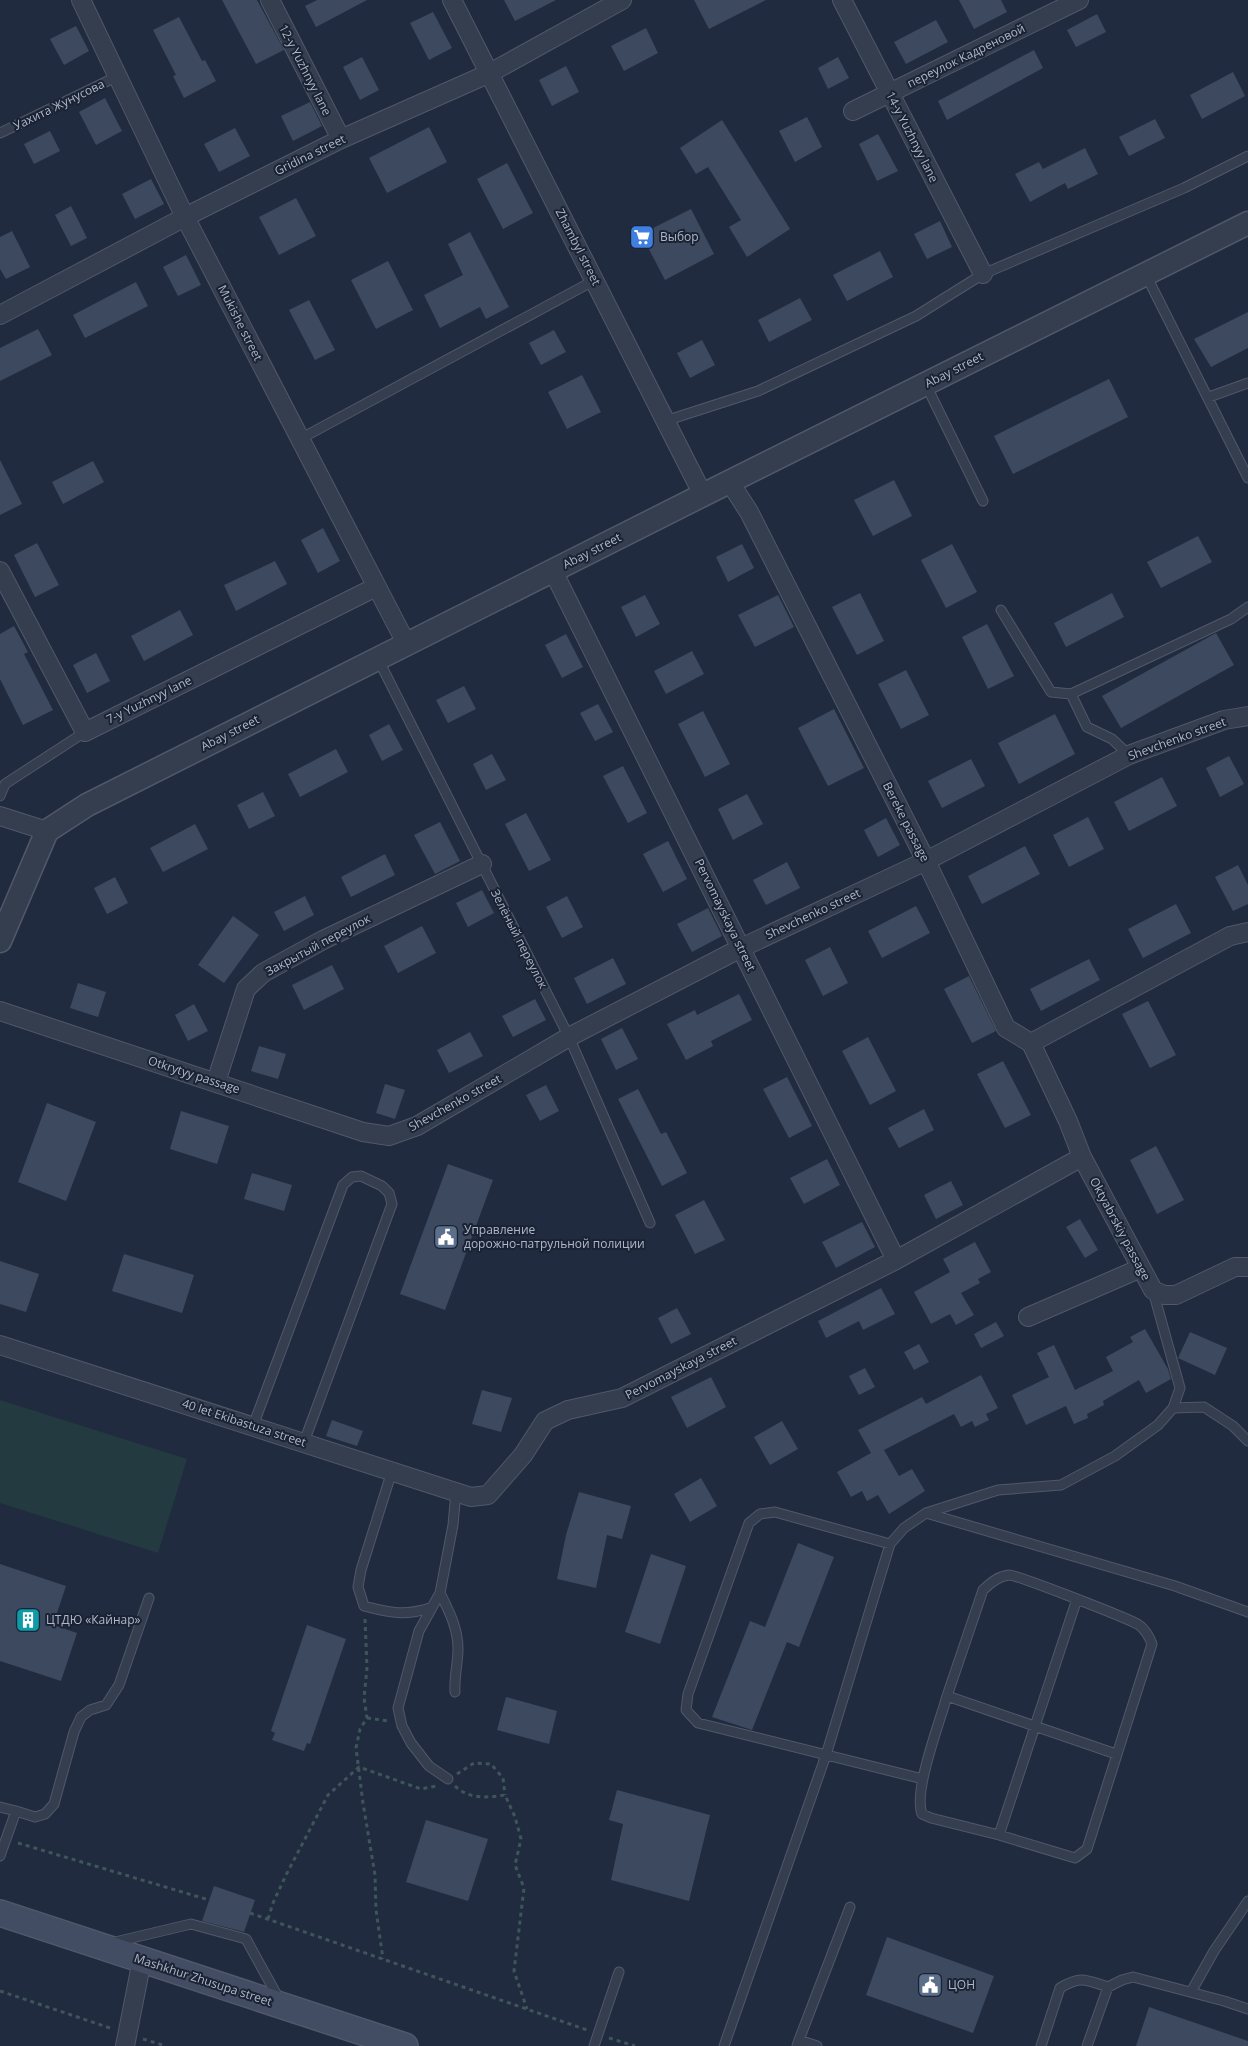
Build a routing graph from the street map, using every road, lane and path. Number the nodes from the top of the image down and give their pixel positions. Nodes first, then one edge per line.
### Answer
1 (81, 0) edge
2 (270, 0) edge
3 (452, 0) edge
4 (622, 0) edge
5 (842, 0) edge
6 (1079, 0) edge
7 (490, 73) junction
8 (118, 76) junction
9 (890, 94) junction
10 (853, 111) dead end
11 (0, 133) edge
12 (341, 139) junction
13 (1248, 156) edge
14 (186, 217) junction
15 (1248, 223) edge
16 (983, 274) junction
17 (1145, 274) junction
18 (595, 280) junction
19 (0, 315) edge
20 (1248, 383) edge
21 (925, 384) junction
22 (1209, 398) junction
23 (665, 420) junction
24 (300, 439) junction
25 (1248, 478) edge
26 (730, 481) junction
27 (702, 495) junction
28 (983, 501) dead end
29 (0, 571) edge
30 (553, 571) junction
31 (376, 587) junction
32 (1248, 607) edge
33 (1001, 610) dead end
34 (406, 644) junction
35 (378, 659) junction
36 (1071, 694) junction
37 (1248, 716) edge
38 (84, 732) junction
39 (1129, 756) junction
40 (0, 796) edge
41 (0, 816) edge
42 (46, 831) junction
43 (926, 861) junction
44 (482, 864) junction
45 (1248, 932) edge
46 (0, 941) edge
47 (741, 948) junction
48 (0, 1011) edge
49 (569, 1037) junction
50 (1031, 1043) junction
51 (216, 1082) junction
52 (388, 1136) joint
53 (1082, 1158) junction
54 (650, 1223) dead end
55 (896, 1260) junction
56 (1248, 1267) edge
57 (1141, 1268) junction
58 (1153, 1290) junction
59 (1028, 1317) dead end
60 (0, 1345) edge
61 (1173, 1408) junction
62 (253, 1426) junction
63 (1248, 1441) edge
64 (304, 1442) junction
65 (392, 1471) junction
66 (456, 1492) junction
67 (488, 1495) joint
68 (926, 1513) junction
69 (890, 1544) junction
70 (440, 1592) junction
71 (149, 1598) dead end
72 (1077, 1599) junction
73 (364, 1606) junction
74 (430, 1608) junction
75 (1248, 1612) edge
76 (455, 1692) dead end
77 (947, 1696) junction
78 (367, 1718) junction
79 (402, 1726) junction
80 (1034, 1726) junction
81 (826, 1754) junction
82 (1116, 1754) junction
83 (359, 1767) junction
84 (448, 1779) junction
85 (923, 1779) junction
86 (505, 1795) junction
87 (0, 1807) edge
88 (16, 1811) junction
89 (999, 1835) junction
90 (5, 1840) junction
91 (0, 1856) edge
92 (209, 1900) dead end
93 (1248, 1901) edge
94 (850, 1906) dead end
95 (250, 1913) dead end
96 (0, 1914) edge
97 (268, 1919) junction
98 (99, 1946) junction
99 (383, 1959) junction
100 (142, 1960) junction
101 (619, 1972) dead end
102 (1108, 1988) junction
103 (0, 1991) edge
104 (1191, 1992) junction
105 (284, 2006) junction
106 (526, 2009) junction
107 (1248, 2010) edge
108 (598, 2034) junction
109 (126, 2040) edge
110 (798, 2043) edge
111 (166, 2046) edge
112 (405, 2046) edge
113 (594, 2046) edge
114 (635, 2046) edge
115 (724, 2046) edge
116 (816, 2046) edge
117 (1041, 2046) edge
118 (1087, 2046) edge

1 - 8 street, Mukishe street
2 - 12 street, 12-y Yuzhnyy lane
3 - 7 street, Zhambyl street
4 - 7 street, Gridina street
5 - 9 street, 14-y Yuzhnyy lane
6 - 9 street, переулок Кадреновой
7 - 12 street, Gridina street
7 - 18 street, Zhambyl street
8 - 11 lane, Уахита Жунусова
8 - 14 street, Mukishe street
9 - 10 street, переулок Кадреновой
9 - 16 street, 14-y Yuzhnyy lane
12 - 14 street, Gridina street
13 - 16 lane
14 - 19 street, Gridina street
14 - 24 street, Mukishe street
15 - 17 street, Abay street
16 - 23 lane
17 - 21 street, Abay street
17 - 22 lane
18 - 23 street, Zhambyl street
18 - 24 lane
20 - 22 lane
21 - 26 street, Abay street
21 - 28 lane
22 - 25 lane
23 - 27 street, Zhambyl street
24 - 31 street, Mukishe street
26 - 27 street, Abay street
26 - 43 street, Bereke passage
27 - 30 street, Abay street
29 - 38 street
30 - 34 street, Abay street
30 - 47 street, Pervomayskaya street
31 - 34 street, Mukishe street
31 - 38 street, 7-y Yuzhnyy lane
32 - 36 lane
33 - 36 lane
34 - 35 street, Abay street
35 - 42 street, Abay street
35 - 44 lane, Зелёный переулок
36 - 39 lane
37 - 39 street, Shevchenko street
38 - 40 lane
39 - 43 street, Shevchenko street
41 - 42 street
42 - 46 street
43 - 47 street, Shevchenko street
43 - 50 street, Bereke passage
44 - 49 lane, Зелёный переулок
44 - 51 street, Закрытый переулок
45 - 50 street
47 - 49 street, Shevchenko street
47 - 55 street, Pervomayskaya street
48 - 51 street, Otkrytyy passage
49 - 52 street, Shevchenko street
49 - 54 lane, Зелёный переулок
50 - 53 street
51 - 52 street, Otkrytyy passage
53 - 55 street, Pervomayskaya street
53 - 57 street, Oktyabrskiy passage
55 - 67 street, Pervomayskaya street
56 - 58 street, Oktyabrskiy passage
57 - 58 street, Oktyabrskiy passage
57 - 59 street
58 - 61 lane
60 - 62 street, 40 let Ekibastuza street
61 - 63 lane
61 - 68 lane
62 - 64 street, 40 let Ekibastuza street
62 - 64 lane
64 - 65 street, 40 let Ekibastuza street
65 - 66 street, 40 let Ekibastuza street
65 - 73 lane
66 - 67 street, 40 let Ekibastuza street
66 - 70 lane
68 - 69 lane
68 - 75 lane
69 - 81 lane
69 - 81 lane
70 - 74 lane
70 - 76 lane
71 - 88 lane
72 - 77 lane
72 - 80 lane
72 - 82 lane
73 - 74 lane
73 - 78 path
74 - 79 lane
77 - 80 lane
77 - 85 lane
78 - 79 path
78 - 83 path
79 - 84 lane
80 - 82 lane
80 - 89 lane
81 - 85 lane
81 - 115 lane
82 - 89 lane
83 - 84 path
83 - 97 path
83 - 99 path
84 - 86 path
84 - 86 path
85 - 89 lane
86 - 106 path
87 - 88 lane
88 - 90 lane
90 - 91 lane
90 - 92 path
93 - 104 lane
94 - 110 lane
95 - 97 path
96 - 98 main road, Mashkhur Zhusupa street
97 - 99 path
98 - 100 main road, Mashkhur Zhusupa street
98 - 105 lane
99 - 106 path
100 - 105 main road, Mashkhur Zhusupa street
100 - 109 street
101 - 108 lane
102 - 104 lane
102 - 117 lane
102 - 118 lane
103 - 109 path
104 - 107 lane
105 - 112 main road, Mashkhur Zhusupa street
106 - 108 path
108 - 113 lane
108 - 114 path
109 - 111 path
110 - 116 lane

